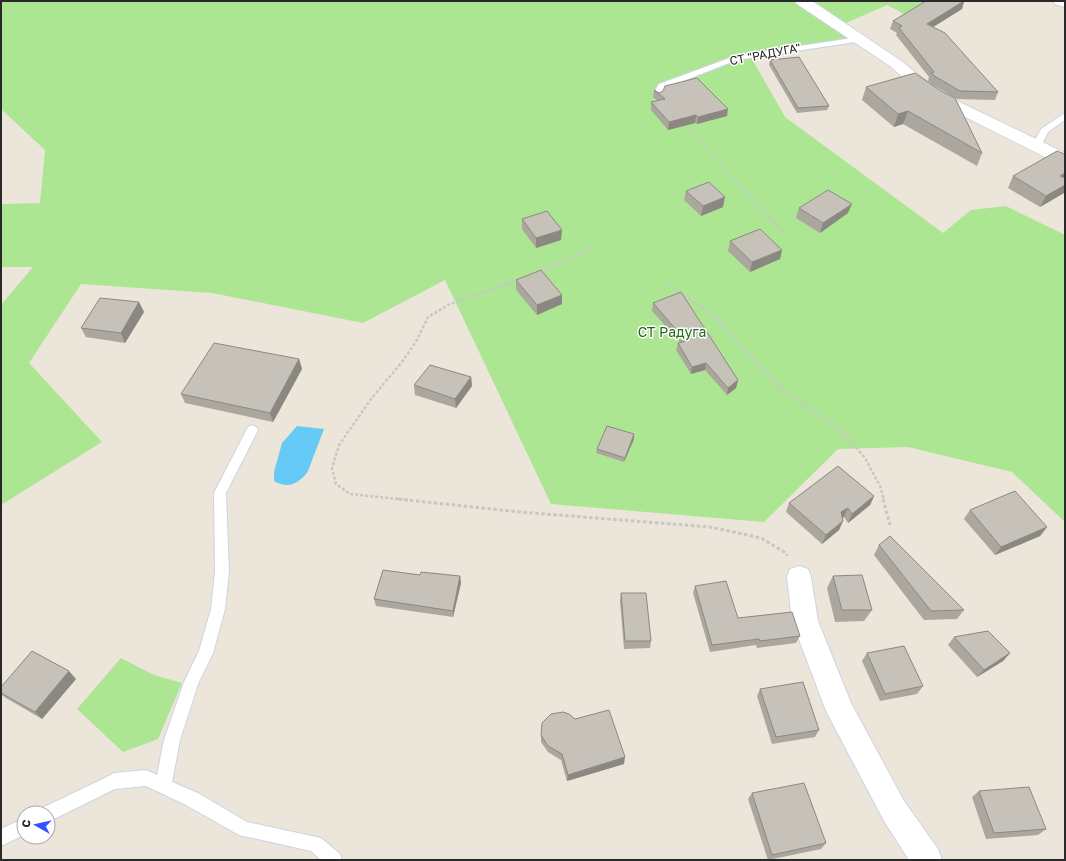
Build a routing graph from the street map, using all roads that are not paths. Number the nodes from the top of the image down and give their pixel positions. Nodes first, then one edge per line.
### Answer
1 (802, 1) edge
2 (1060, 1) edge
3 (1065, 3) edge
4 (859, 39) junction
5 (658, 96) edge
6 (1065, 116) edge
7 (1037, 146) junction
8 (1065, 160) edge
9 (252, 430) dead end
10 (799, 577) road end
11 (163, 786) junction
12 (56, 810) edge
13 (16, 830) edge
14 (1, 838) edge
15 (334, 860) edge
16 (928, 860) edge

1 - 4 street
2 - 3 street
4 - 5 lane, СТ "РАДУГА"
4 - 7 street
6 - 7 lane
7 - 8 street
9 - 11 lane
10 - 16 street
11 - 12 lane
11 - 15 lane
13 - 14 lane

